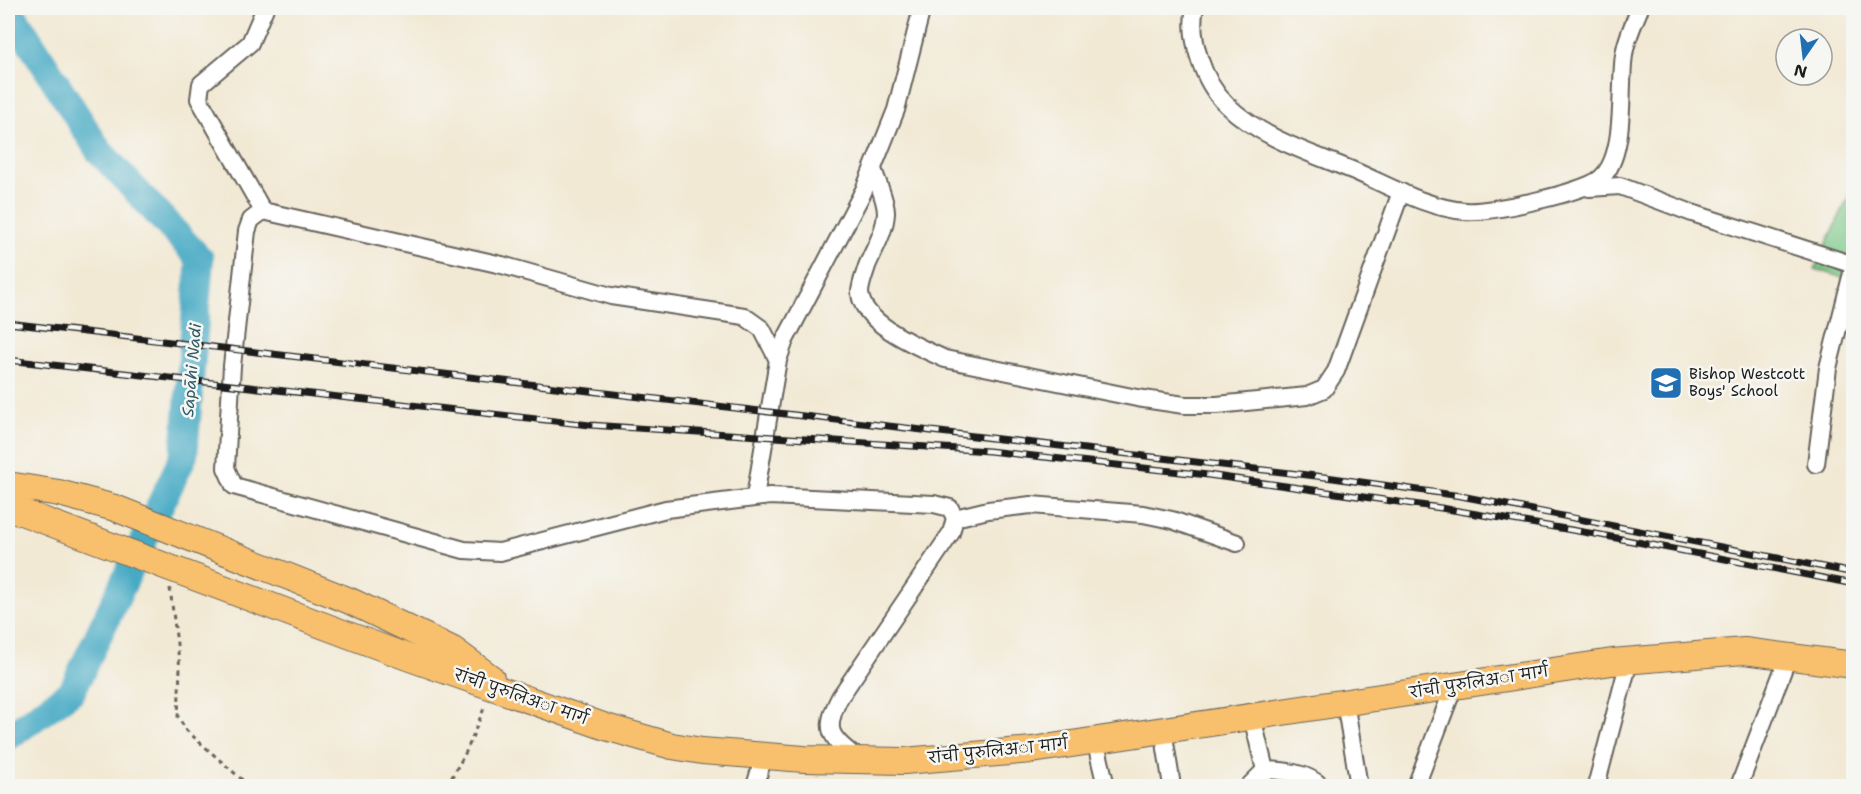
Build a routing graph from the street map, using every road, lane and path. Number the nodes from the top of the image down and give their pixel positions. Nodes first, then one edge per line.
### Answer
1 (265, 8) edge
2 (922, 8) edge
3 (1195, 8) edge
4 (1640, 8) edge
5 (873, 169) junction
6 (1583, 189) junction
7 (1401, 192) junction
8 (263, 211) junction
9 (1854, 265) edge
10 (778, 360) junction
11 (1816, 464) dead end
12 (8, 485) edge
13 (755, 497) junction
14 (8, 507) edge
15 (955, 518) junction
16 (1237, 543) dead end
17 (169, 568) junction
18 (1788, 657) junction
19 (1629, 661) junction
20 (1854, 665) edge
21 (1454, 686) junction
22 (503, 691) junction
23 (1345, 702) junction
24 (1252, 717) junction
25 (1163, 730) junction
26 (1095, 740) junction
27 (764, 756) junction
28 (860, 760) junction
29 (1265, 770) junction
30 (249, 786) edge
31 (447, 786) edge
32 (755, 786) edge
33 (1106, 786) edge
34 (1172, 786) edge
35 (1249, 786) edge
36 (1322, 786) edge
37 (1359, 786) edge
38 (1416, 786) edge
39 (1596, 786) edge
40 (1739, 786) edge

1 - 8 street
2 - 5 street
3 - 7 street
4 - 6 street
5 - 7 street
5 - 10 street
6 - 7 street
6 - 9 street
8 - 10 street
8 - 13 street
9 - 11 street
10 - 13 street
12 - 22 main road
13 - 15 street
14 - 17 main road, रांची पुरुलिअा मार्ग
15 - 16 street
15 - 28 street
17 - 22 main road, रांची पुरुलिअा मार्ग
17 - 30 path
18 - 19 main road, रांची पुरुलिअा मार्ग
18 - 20 main road, रांची पुरुलिअा मार्ग
18 - 40 street
19 - 21 main road, रांची पुरुलिअा मार्ग
19 - 39 street
21 - 23 main road, रांची पुरुलिअा मार्ग
21 - 38 street
22 - 27 main road, रांची पुरुलिअा मार्ग
22 - 31 path
23 - 24 main road, रांची पुरुलिअा मार्ग
23 - 37 street
24 - 25 main road, रांची पुरुलिअा मार्ग
24 - 29 street
25 - 26 main road, रांची पुरुलिअा मार्ग
25 - 34 street
26 - 28 main road, रांची पुरुलिअा मार्ग
26 - 33 street
27 - 28 main road, रांची पुरुलिअा मार्ग
27 - 32 street
29 - 35 street
29 - 36 street

